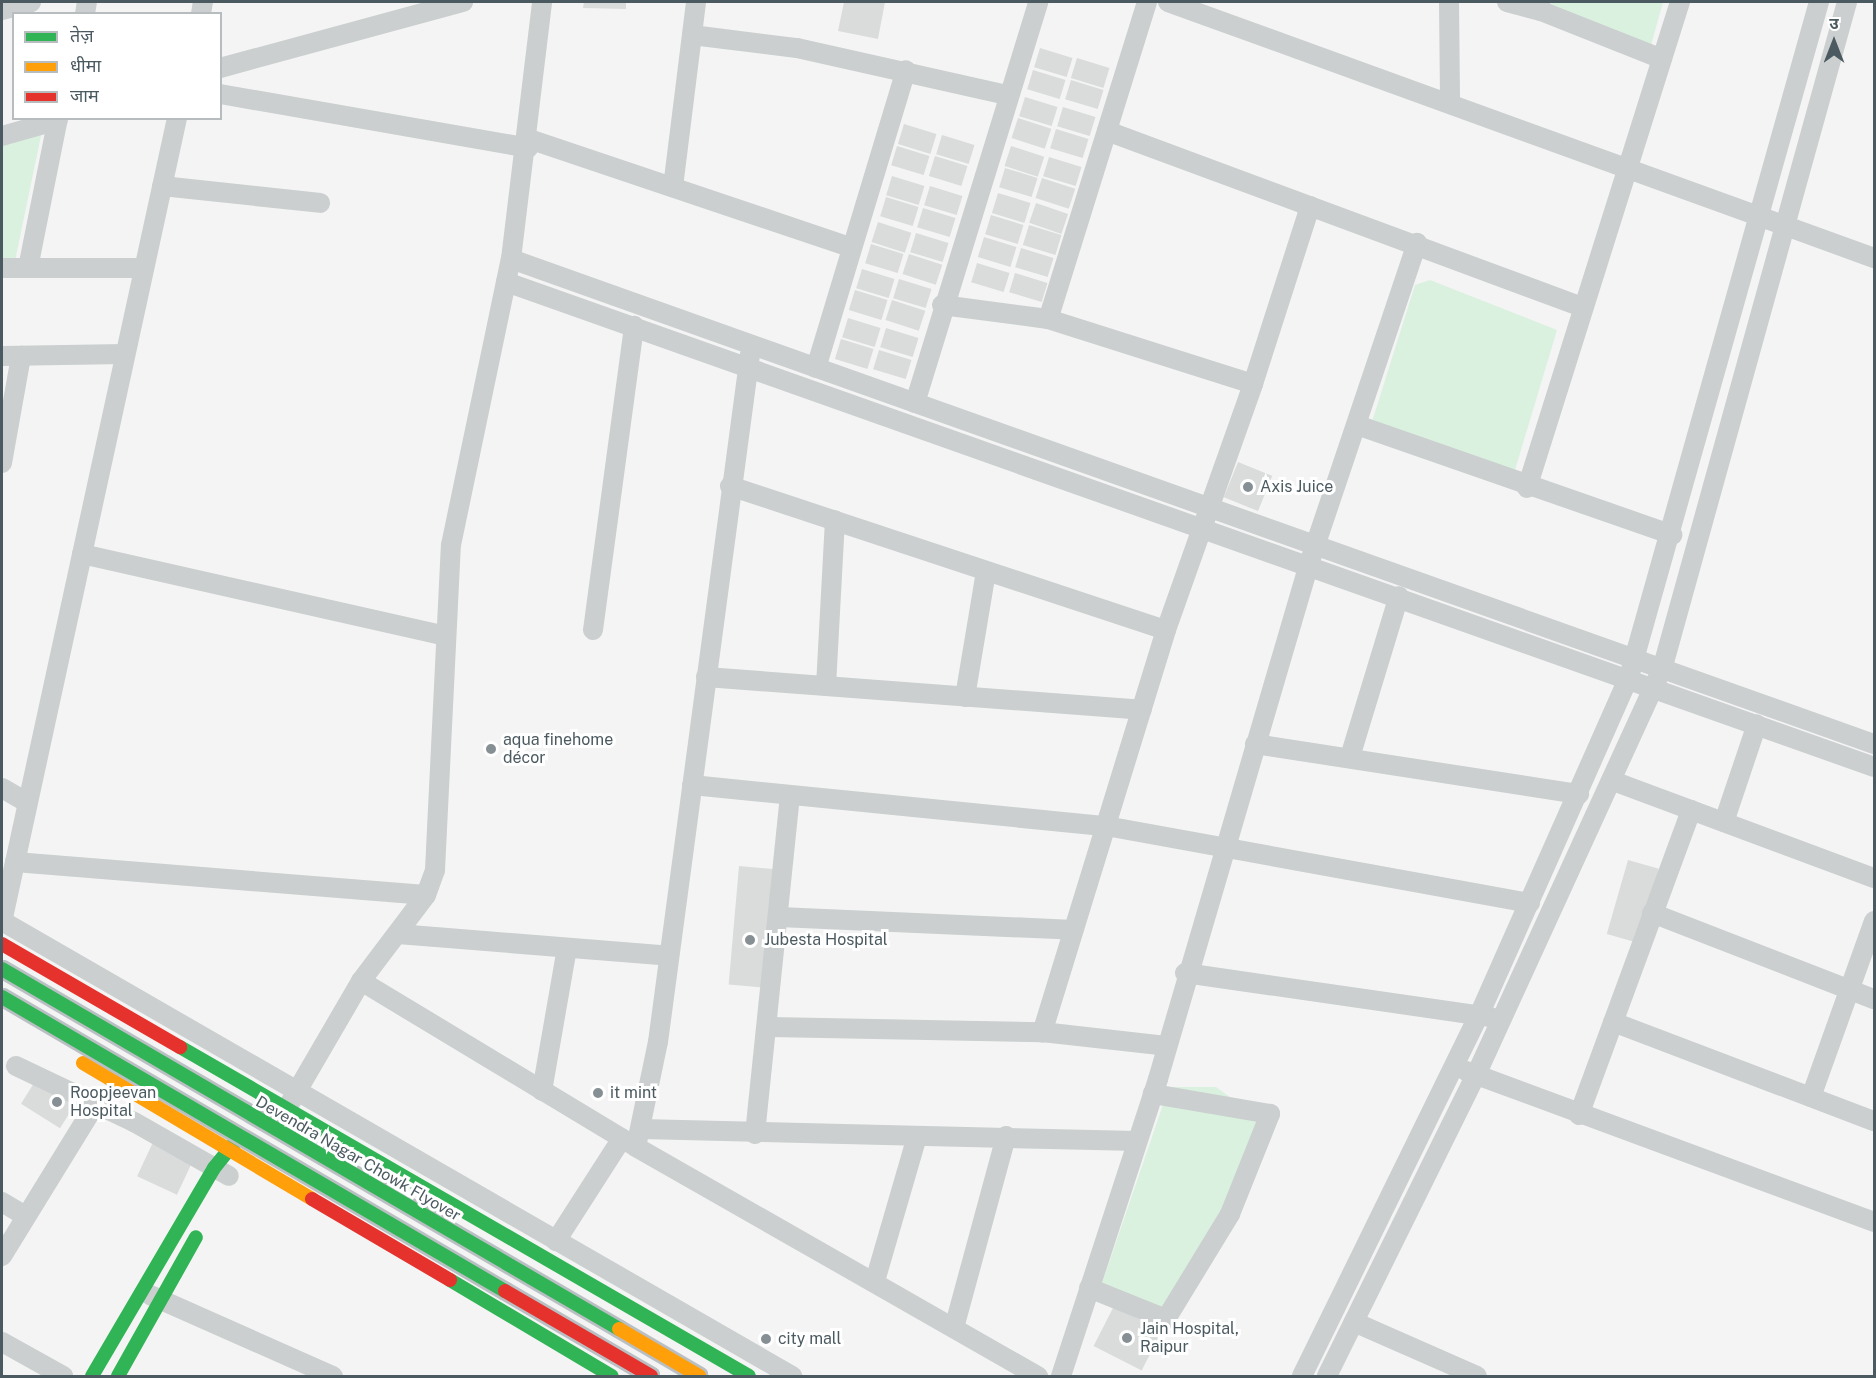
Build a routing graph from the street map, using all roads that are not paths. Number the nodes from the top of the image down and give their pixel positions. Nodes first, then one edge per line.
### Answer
1 (31, 2) edge
2 (463, 2) edge
3 (542, 2) edge
4 (696, 2) edge
5 (1038, 2) edge
6 (1147, 2) edge
7 (1168, 2) edge
8 (1449, 2) edge
9 (1507, 2) edge
10 (1680, 2) edge
11 (1819, 2) edge
12 (1846, 2) edge
13 (1540, 6) edge
14 (2, 10) edge
15 (692, 35) junction
16 (1662, 59) junction
17 (222, 67) edge
18 (906, 70) junction
19 (222, 94) edge
20 (1007, 95) junction
21 (1450, 101) junction
22 (55, 120) edge
23 (58, 120) edge
24 (177, 120) edge
25 (1107, 131) junction
26 (2, 136) edge
27 (528, 143) junction
28 (1629, 166) junction
29 (162, 186) junction
30 (673, 187) junction
31 (320, 203) dead end
32 (1310, 206) junction
33 (1759, 213) junction
34 (1786, 225) junction
35 (1417, 243) junction
36 (850, 247) junction
37 (1875, 258) edge
38 (511, 259) junction
39 (2, 268) edge
40 (28, 268) junction
41 (143, 268) junction
42 (506, 282) junction
43 (942, 305) junction
44 (1582, 307) junction
45 (1048, 319) junction
46 (634, 326) junction
47 (750, 345) junction
48 (125, 354) junction
49 (11, 356) edge
50 (750, 366) junction
51 (816, 368) junction
52 (1253, 384) junction
53 (915, 403) junction
54 (1358, 424) junction
55 (4, 437) edge
56 (2, 463) edge
57 (730, 486) junction
58 (1527, 488) junction
59 (1209, 504) junction
60 (835, 520) junction
61 (1202, 525) junction
62 (1672, 535) junction
63 (1316, 543) junction
64 (82, 554) junction
65 (1309, 564) junction
66 (986, 572) junction
67 (1399, 596) junction
68 (593, 630) dead end
69 (1166, 630) junction
70 (446, 636) junction
71 (1636, 657) junction
72 (1663, 666) junction
73 (706, 677) junction
74 (1629, 677) junction
75 (826, 686) junction
76 (1655, 686) junction
77 (965, 696) junction
78 (1142, 710) junction
79 (1757, 724) junction
80 (1255, 744) junction
81 (1875, 744) edge
82 (1350, 758) junction
83 (1875, 767) edge
84 (1613, 781) junction
85 (692, 785) junction
86 (2, 788) edge
87 (1579, 795) junction
88 (790, 798) junction
89 (26, 802) junction
90 (1691, 810) junction
91 (1724, 822) junction
92 (1106, 826) junction
93 (1226, 844) junction
94 (15, 862) junction
95 (1875, 878) edge
96 (426, 895) junction
97 (1530, 903) junction
98 (1652, 913) junction
99 (779, 917) junction
100 (1875, 921) edge
101 (2, 922) edge
102 (1074, 930) junction
103 (398, 934) junction
104 (2, 944) edge
105 (567, 948) junction
106 (669, 956) junction
107 (2, 969) edge
108 (1185, 973) junction
109 (361, 981) junction
110 (1850, 990) junction
111 (2, 997) edge
112 (1875, 999) edge
113 (1480, 1013) junction
114 (2, 1015) edge
115 (1500, 1021) junction
116 (1613, 1022) junction
117 (770, 1027) junction
118 (1042, 1032) junction
119 (1166, 1046) junction
120 (16, 1066) dead end
121 (1455, 1066) junction
122 (1476, 1075) junction
123 (292, 1087) junction
124 (542, 1091) junction
125 (1153, 1094) junction
126 (1810, 1097) junction
127 (95, 1105) junction
128 (278, 1106) junction
129 (1579, 1115) junction
130 (1875, 1121) edge
131 (754, 1134) junction
132 (917, 1136) junction
133 (1006, 1136) junction
134 (633, 1138) junction
135 (1137, 1141) junction
136 (228, 1149) junction
137 (245, 1161) junction
138 (222, 1177) junction
139 (2, 1202) edge
140 (25, 1216) junction
141 (206, 1218) dead end
142 (1875, 1222) edge
143 (556, 1241) junction
144 (2, 1256) edge
145 (875, 1281) junction
146 (1089, 1288) junction
147 (142, 1291) junction
148 (160, 1300) junction
149 (1354, 1322) junction
150 (954, 1328) junction
151 (2, 1342) edge
152 (63, 1377) edge
153 (92, 1377) edge
154 (118, 1377) edge
155 (333, 1377) edge
156 (612, 1377) edge
157 (651, 1377) edge
158 (699, 1377) edge
159 (749, 1377) edge
160 (792, 1377) edge
161 (1038, 1377) edge
162 (1060, 1377) edge
163 (1302, 1377) edge
164 (1327, 1377) edge
165 (1477, 1377) edge

1 - 14 street
2 - 17 street
3 - 27 street
4 - 15 street
5 - 20 street
6 - 25 street
7 - 21 street
8 - 21 street
9 - 13 street
10 - 16 street
11 - 33 street
12 - 34 street
13 - 16 street
15 - 18 street
15 - 30 street
16 - 28 street
18 - 20 street
18 - 36 street
19 - 27 street
20 - 43 street
21 - 28 street
22 - 26 street
23 - 40 street
24 - 29 street
25 - 32 street
25 - 45 street
27 - 30 street
27 - 38 street
28 - 33 street
28 - 44 street
29 - 31 street
29 - 41 street
30 - 36 street
32 - 35 street
32 - 52 street
33 - 34 street
33 - 62 street
34 - 37 street
34 - 72 street
35 - 44 street
35 - 54 street
36 - 51 street
38 - 42 street
38 - 47 street
39 - 40 street
40 - 41 street
41 - 48 street
42 - 46 street
42 - 70 street
43 - 45 street
43 - 53 street
44 - 58 street
45 - 52 street
46 - 50 street
46 - 68 street
47 - 50 street
47 - 51 street
48 - 49 street
48 - 64 street
49 - 55 street
50 - 57 street
50 - 61 street
51 - 53 street
52 - 59 street
53 - 59 street
54 - 58 street
54 - 63 street
55 - 56 street
57 - 60 street
57 - 73 street
58 - 62 street
59 - 61 street
59 - 63 street
60 - 66 street
60 - 75 street
61 - 65 street
61 - 69 street
62 - 71 street
63 - 65 street
63 - 71 street
64 - 70 street
64 - 89 street
65 - 67 street
65 - 80 street
66 - 69 street
66 - 77 street
67 - 74 street
67 - 82 street
69 - 78 street
70 - 96 street
71 - 72 street
71 - 74 street
72 - 76 street
72 - 81 street
73 - 75 street
73 - 85 street
74 - 76 street
74 - 87 street
75 - 77 street
76 - 79 street
76 - 84 street
77 - 78 street
78 - 92 street
79 - 83 street
79 - 91 street
80 - 82 street
80 - 93 street
82 - 87 street
84 - 90 street
84 - 115 street
85 - 88 street
85 - 106 street
86 - 89 street
87 - 97 street
88 - 92 street
88 - 99 street
89 - 94 street
90 - 91 street
90 - 98 street
91 - 95 street
92 - 93 street
92 - 102 street
93 - 97 street
93 - 108 street
94 - 96 street
94 - 101 street
96 - 103 street
97 - 113 street
98 - 110 street
98 - 116 street
99 - 102 street
99 - 117 street
100 - 110 street
101 - 123 street
102 - 118 street
103 - 105 street
103 - 109 street
104 - 128 main road
105 - 106 street
105 - 124 street
106 - 134 street
107 - 158 main road, Devendra Nagar Chowk Flyover, bridge
108 - 113 street
108 - 119 street
109 - 123 street
109 - 124 street
110 - 112 street
110 - 126 street
111 - 157 main road, bridge
113 - 115 street
113 - 121 street
114 - 136 main road
115 - 122 street
116 - 126 street
116 - 129 street
117 - 118 street
117 - 131 street
118 - 119 street
119 - 125 street
120 - 127 street
121 - 122 street
121 - 163 street
122 - 129 street
122 - 149 street
123 - 128 street
123 - 143 street
124 - 134 street
125 - 135 street
125 - 146 street
126 - 130 street
127 - 138 street
127 - 140 street
128 - 136 main road
128 - 137 main road
128 - 159 main road
129 - 142 street
131 - 132 street
131 - 134 street
132 - 133 street
132 - 145 street
133 - 135 street
133 - 150 street
134 - 143 street
134 - 145 street
135 - 146 street
136 - 137 main road
136 - 138 main road
137 - 138 main road
137 - 156 main road
138 - 147 main road
139 - 140 street
140 - 144 street
141 - 148 main road
143 - 160 street
145 - 150 street
146 - 162 street
147 - 148 street
147 - 153 main road
148 - 154 main road
148 - 155 street
149 - 164 street
149 - 165 street
150 - 161 street
151 - 152 street

